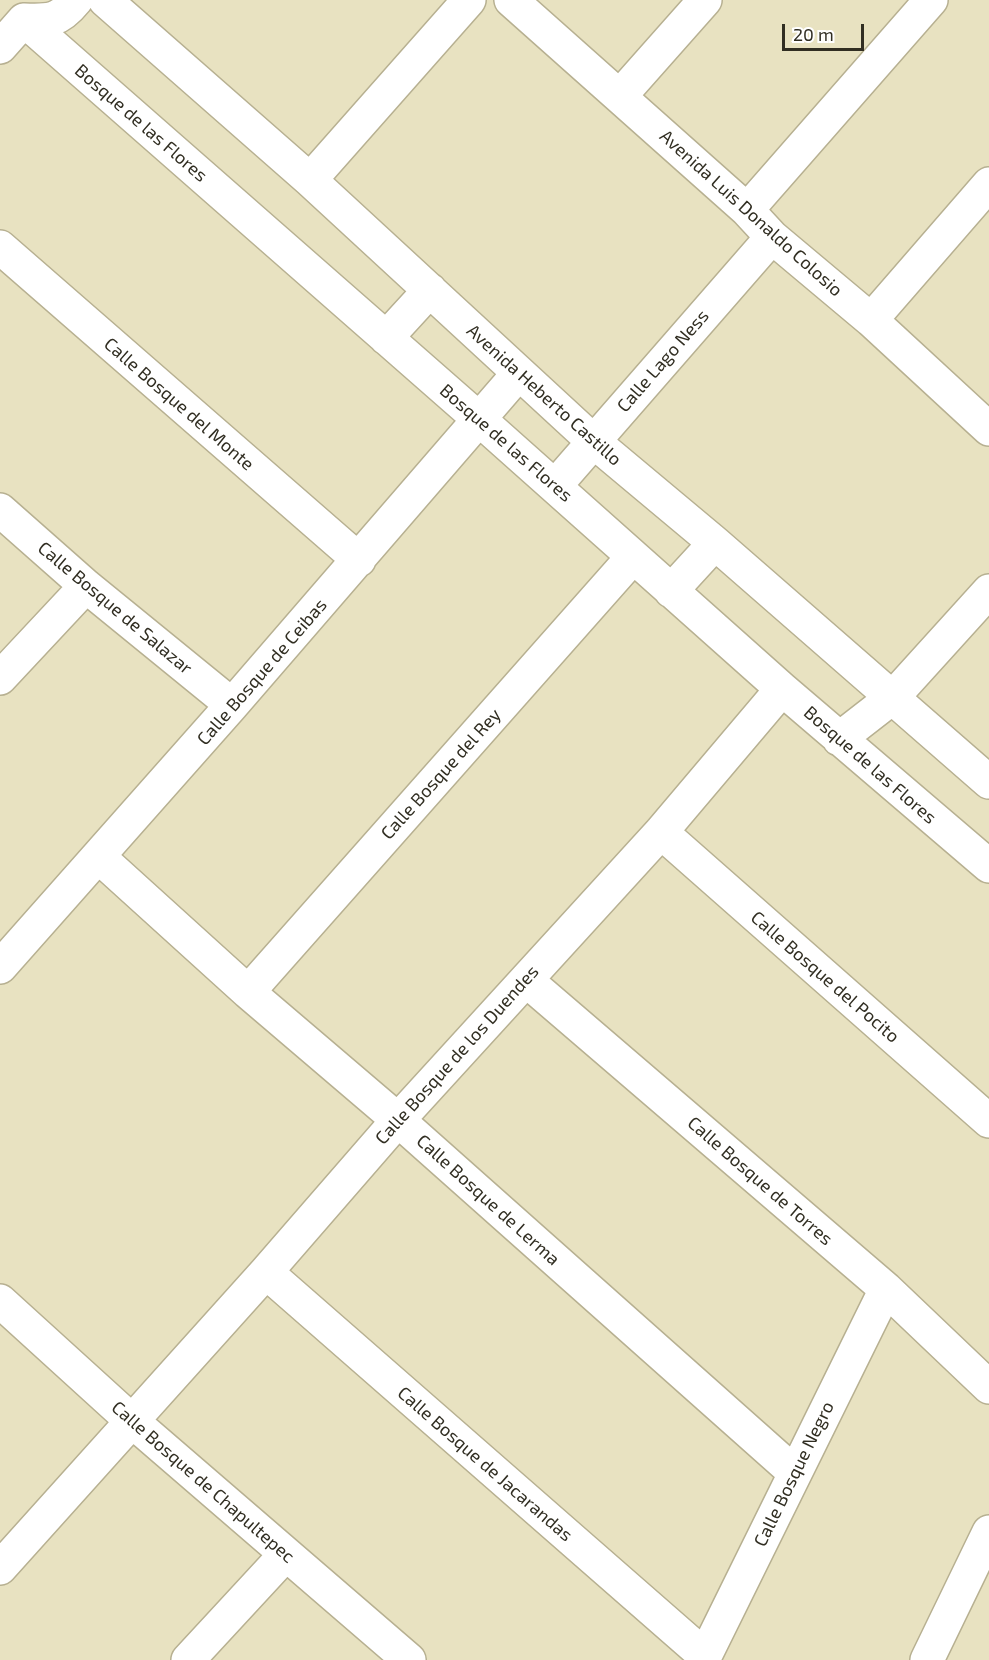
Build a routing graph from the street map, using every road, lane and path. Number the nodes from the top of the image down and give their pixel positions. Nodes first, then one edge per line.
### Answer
1 (76, 0) edge
2 (105, 0) edge
3 (469, 0) edge
4 (511, 0) edge
5 (705, 0) edge
6 (931, 0) edge
7 (22, 10) edge
8 (0, 47) edge
9 (620, 96) junction
10 (310, 180) junction
11 (989, 184) edge
12 (747, 210) junction
13 (772, 237) junction
14 (0, 247) edge
15 (429, 290) junction
16 (871, 320) junction
17 (386, 338) junction
18 (519, 373) junction
19 (480, 420) junction
20 (989, 429) edge
21 (593, 441) junction
22 (555, 486) junction
23 (0, 510) edge
24 (715, 543) junction
25 (633, 557) junction
26 (359, 561) junction
27 (86, 586) junction
28 (671, 591) junction
29 (989, 591) edge
30 (0, 678) edge
31 (782, 689) junction
32 (893, 697) junction
33 (232, 705) junction
34 (839, 739) junction
35 (989, 782) edge
36 (661, 832) junction
37 (99, 857) junction
38 (989, 866) edge
39 (0, 967) edge
40 (526, 980) junction
41 (248, 992) junction
42 (398, 1120) junction
43 (989, 1121) edge
44 (266, 1272) junction
45 (886, 1289) junction
46 (0, 1301) edge
47 (989, 1387) edge
48 (132, 1421) junction
49 (795, 1473) junction
50 (989, 1532) edge
51 (286, 1554) junction
52 (0, 1568) edge
53 (704, 1658) edge
54 (188, 1660) edge
55 (409, 1660) edge
56 (927, 1660) edge

1 - 7 street
2 - 10 street, Avenida Heberto Castillo
3 - 10 street
4 - 9 street, Avenida Luis Donaldo Colosio
5 - 9 street
6 - 12 street
7 - 8 street
7 - 17 street, Bosque de las Flores
9 - 12 street, Avenida Luis Donaldo Colosio
10 - 15 street, Avenida Heberto Castillo
11 - 16 street
12 - 13 street, Avenida Luis Donaldo Colosio
13 - 16 street, Avenida Luis Donaldo Colosio
13 - 21 street, Calle Lago Ness
14 - 26 street, Calle Bosque del Monte
15 - 17 street
15 - 18 street, Avenida Heberto Castillo
16 - 20 street, Avenida Luis Donaldo Colosio
17 - 19 street, Bosque de las Flores
18 - 19 street, Calle Bosque de Ceibas
18 - 21 street, Avenida Heberto Castillo
19 - 22 street, Bosque de las Flores
19 - 26 street, Calle Bosque de Ceibas
21 - 22 street, Calle Lago Ness
21 - 24 street, Avenida Heberto Castillo
22 - 25 street, Bosque de las Flores
23 - 27 street, Calle Bosque de Salazar
24 - 28 street
24 - 32 street, Avenida Heberto Castillo
25 - 28 street, Bosque de las Flores
25 - 41 street, Calle Bosque del Rey
26 - 33 street, Calle Bosque de Ceibas
27 - 30 street
27 - 33 street, Calle Bosque de Salazar
28 - 31 street, Bosque de las Flores
29 - 32 street
31 - 34 street, Bosque de las Flores
31 - 36 street, Calle Bosque de los Duendes
32 - 34 street
32 - 35 street, Avenida Heberto Castillo
33 - 37 street, Calle Bosque de Ceibas
34 - 38 street, Bosque de las Flores
36 - 40 street, Calle Bosque de los Duendes
36 - 43 street, Calle Bosque del Pocito
37 - 39 street, Calle Bosque de Ceibas
37 - 41 street, Calle Bosque de Lerma
40 - 42 street, Calle Bosque de los Duendes
40 - 45 street, Calle Bosque de Torres
41 - 42 street, Calle Bosque de Lerma
42 - 44 street, Calle Bosque de los Duendes
42 - 49 street, Calle Bosque de Lerma
44 - 48 street, Calle Bosque de los Duendes
44 - 53 street, Calle Bosque de Jacarandas
45 - 47 street, Calle Bosque de Torres
45 - 49 street, Calle Bosque Negro
46 - 48 street, Calle Bosque de Chapultepec
48 - 51 street, Calle Bosque de Chapultepec
48 - 52 street, Calle Bosque de los Duendes
49 - 53 street, Calle Bosque Negro
50 - 56 street
51 - 54 street
51 - 55 street, Calle Bosque de Chapultepec

